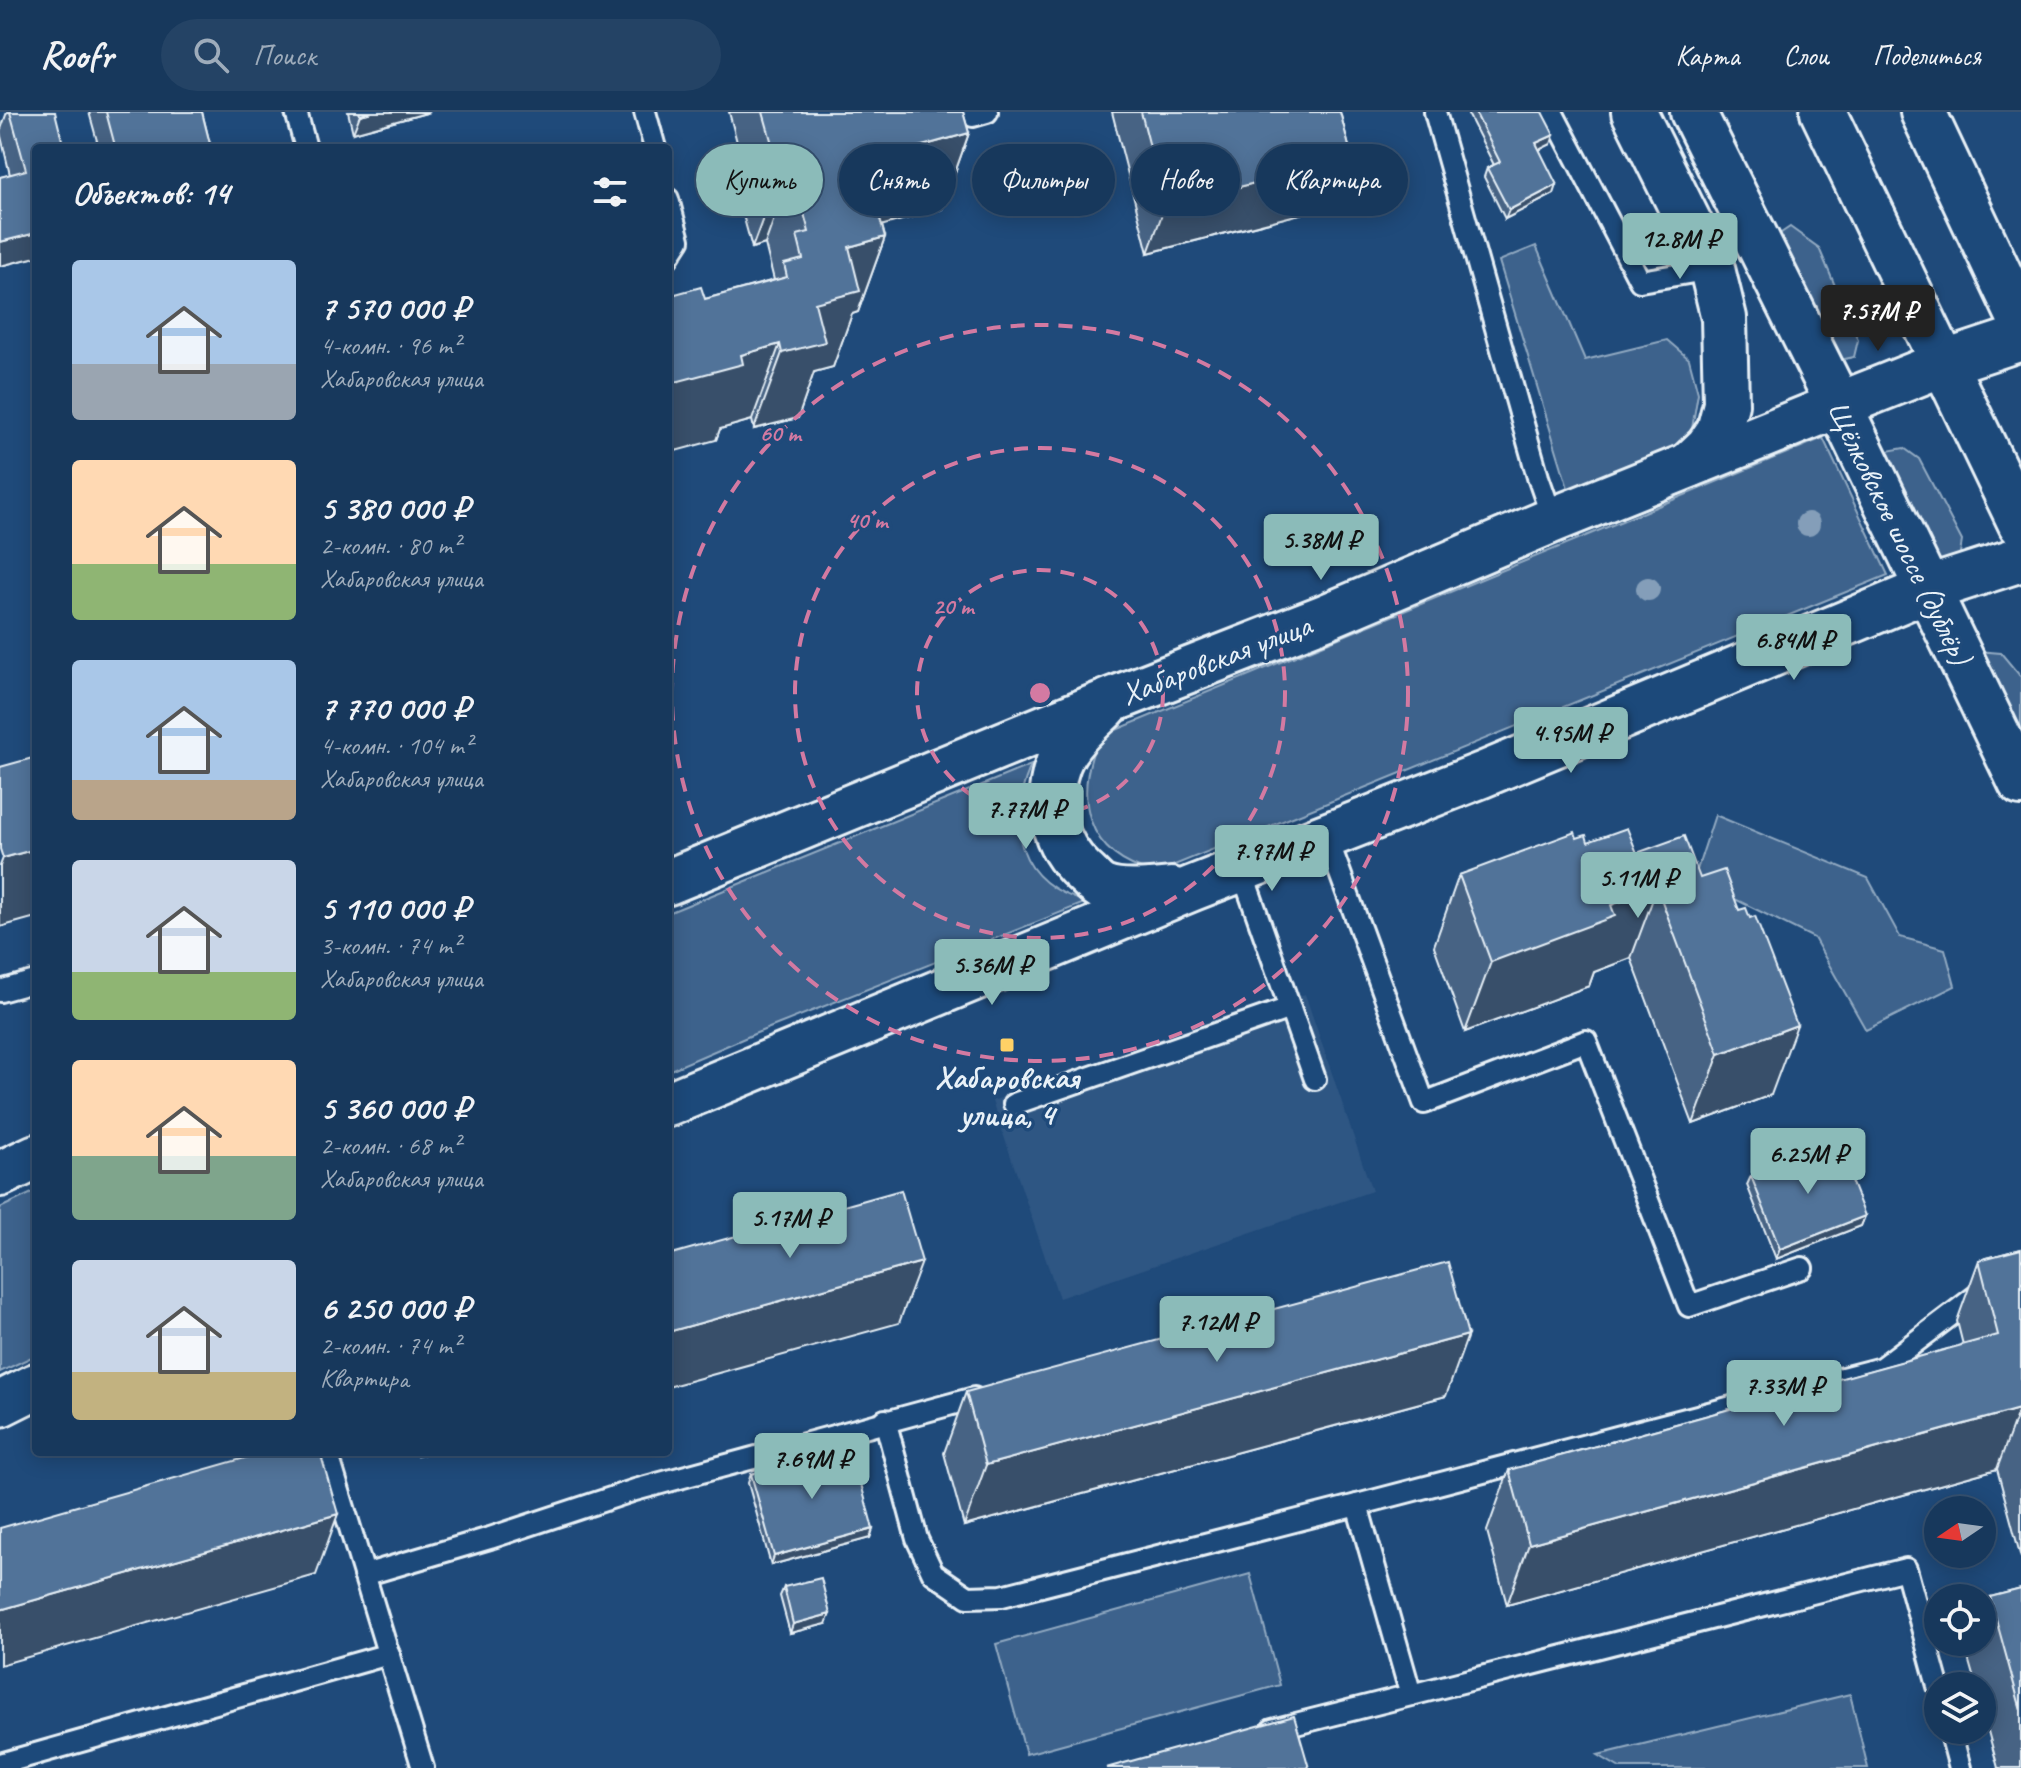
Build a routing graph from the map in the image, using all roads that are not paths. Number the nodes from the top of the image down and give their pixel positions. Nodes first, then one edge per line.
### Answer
1 (296, 112) edge
2 (645, 112) edge
3 (1453, 112) edge
4 (1552, 112) edge
5 (1634, 112) edge
6 (1693, 112) edge
7 (1823, 112) edge
8 (1923, 112) edge
9 (1438, 121) edge
10 (305, 144) edge
11 (654, 144) edge
12 (672, 214) edge
13 (672, 251) edge
14 (1712, 269) junction
15 (2021, 320) edge
16 (2021, 338) edge
17 (1942, 364) junction
18 (1839, 405) junction
19 (1687, 467) junction
20 (1553, 520) junction
21 (2021, 524) edge
22 (2021, 559) edge
23 (1928, 589) junction
24 (1112, 700) junction
25 (2021, 783) edge
26 (1326, 835) junction
27 (1241, 869) junction
28 (672, 880) edge
29 (1193, 888) junction
30 (32, 982) edge
31 (0, 991) edge
32 (1290, 1008) junction
33 (1315, 1079) dead end
34 (672, 1102) edge
35 (1014, 1104) dead end
36 (32, 1159) edge
37 (0, 1174) edge
38 (1802, 1268) dead end
39 (2021, 1271) edge
40 (32, 1388) edge
41 (974, 1398) edge
42 (0, 1404) edge
43 (885, 1420) junction
44 (328, 1456) edge
45 (1357, 1505) junction
46 (364, 1575) junction
47 (389, 1654) junction
48 (1934, 1672) edge
49 (1411, 1695) junction
50 (1258, 1734) edge
51 (1954, 1744) edge
52 (0, 1764) edge
53 (423, 1768) edge
54 (1960, 1768) edge

1 - 10 lane
2 - 11 lane
3 - 9 lane
4 - 14 lane
5 - 14 main road
6 - 18 main road, Щёлковское шоссе (дублёр)
7 - 17 main road
8 - 15 main road
9 - 20 lane
12 - 13 lane
14 - 19 main road
16 - 17 main road, Хабаровская улица
17 - 18 main road, Хабаровская улица
17 - 21 main road
18 - 19 main road, Хабаровская улица
18 - 23 main road, Щёлковское шоссе (дублёр)
19 - 20 main road, Хабаровская улица
20 - 24 main road, Хабаровская улица
22 - 23 main road
23 - 25 main road, Щёлковское шоссе (дублёр)
23 - 26 main road
24 - 28 main road, Хабаровская улица
24 - 29 main road
26 - 27 main road
26 - 38 lane
27 - 29 main road
27 - 32 lane
29 - 34 main road
30 - 31 lane
32 - 33 lane
32 - 35 lane
36 - 37 main road
39 - 45 lane
40 - 42 main road
41 - 43 lane
43 - 45 lane
43 - 46 lane
44 - 46 lane
45 - 49 lane
46 - 47 lane
47 - 52 lane
47 - 53 lane
48 - 49 lane
49 - 50 lane
51 - 54 lane

